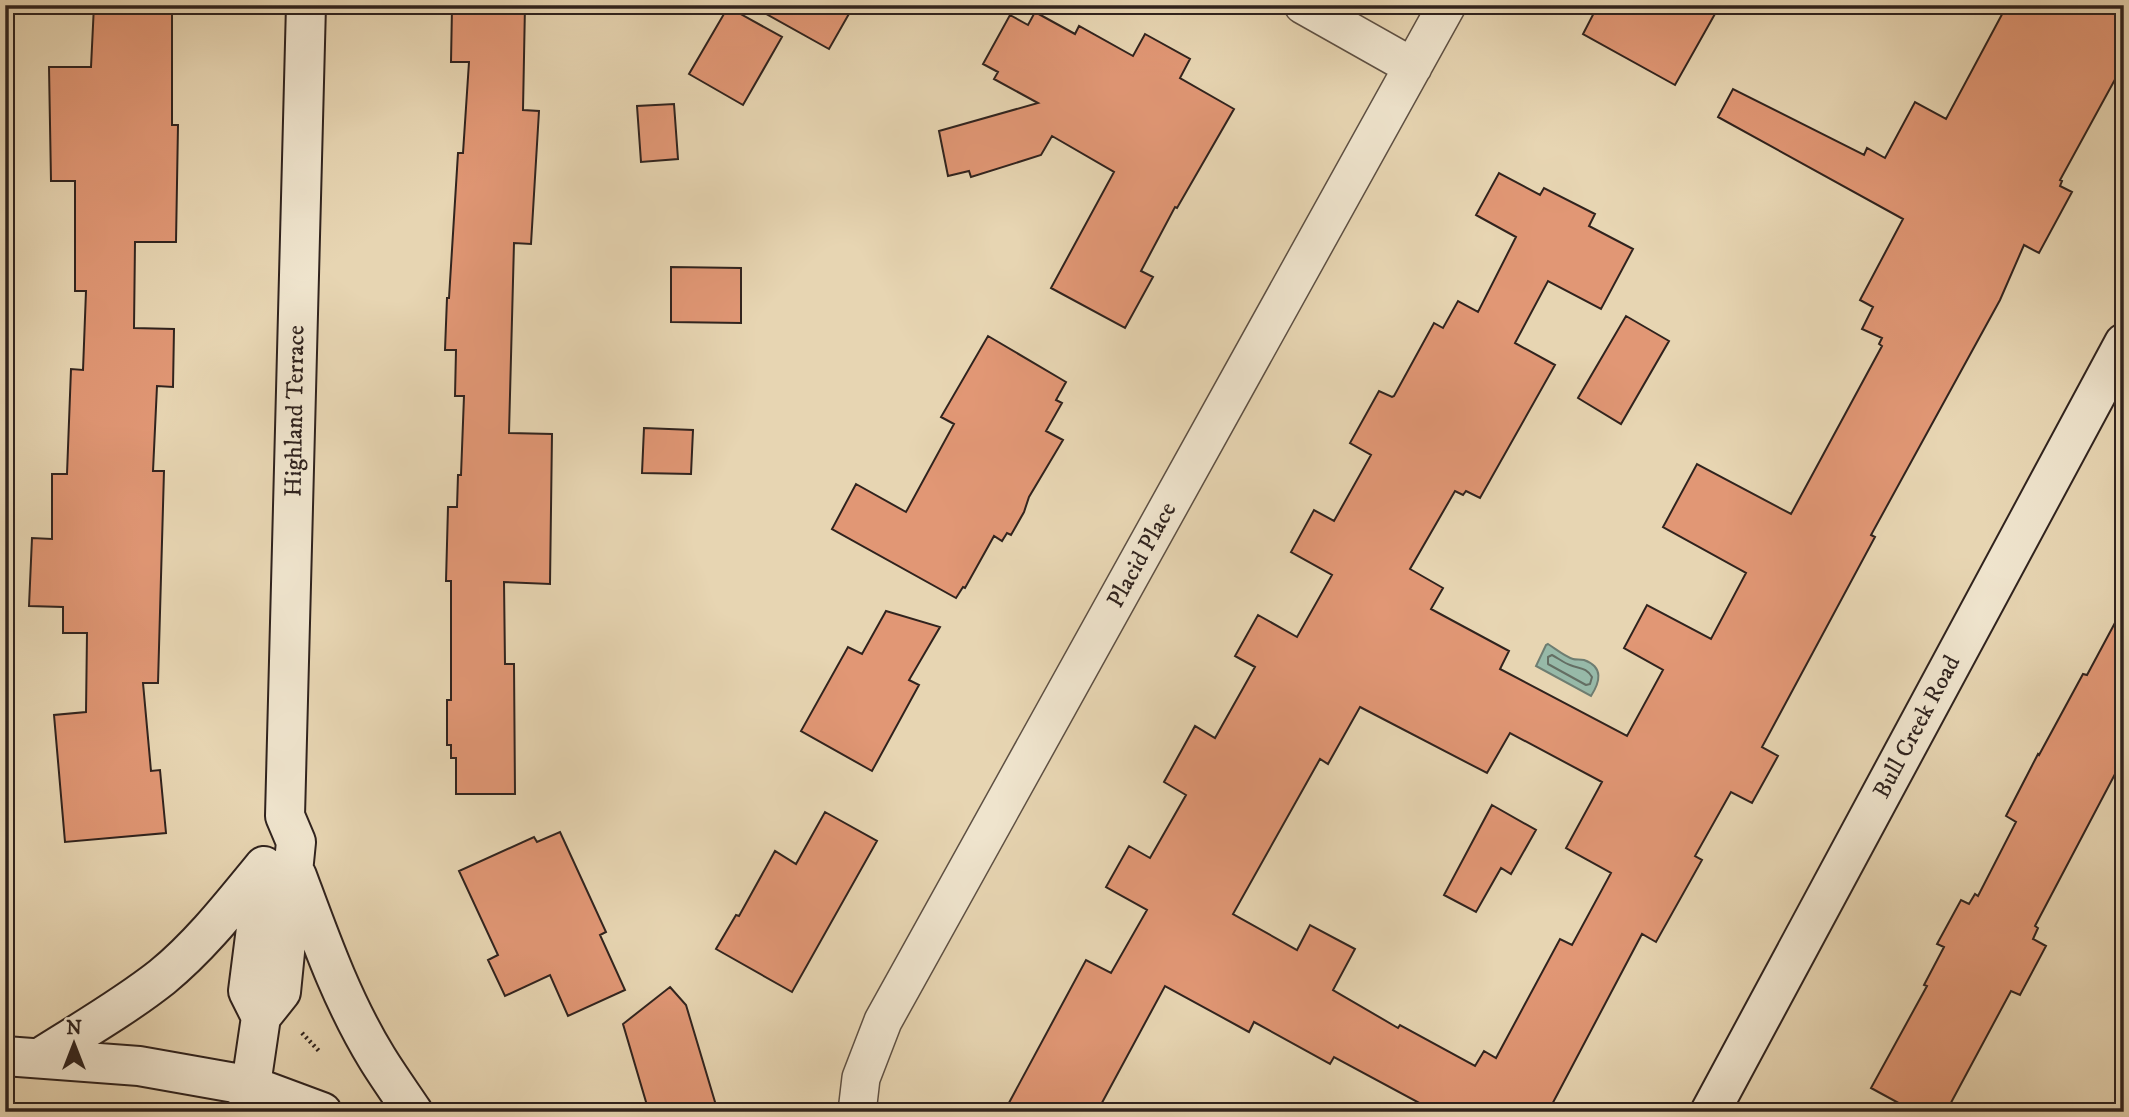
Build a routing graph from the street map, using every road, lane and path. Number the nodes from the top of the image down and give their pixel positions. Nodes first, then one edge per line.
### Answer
1 (306, 5) edge
2 (1303, 5) edge
3 (1447, 5) edge
4 (1413, 67) junction
5 (2124, 343) edge
6 (279, 866) junction
7 (300, 1031) dead end
8 (23, 1056) edge
9 (324, 1056) dead end
10 (250, 1099) edge
11 (322, 1112) edge
12 (413, 1112) edge
13 (857, 1112) edge
14 (1710, 1112) edge

1 - 6 main road, Highland Terrace
2 - 4 street
3 - 4 street, Placid Place
4 - 13 street, Placid Place
5 - 14 main road, Bull Creek Road
6 - 8 main road
6 - 10 main road, Highland Terrace
6 - 12 main road
7 - 9 path
8 - 10 main road
10 - 11 main road

